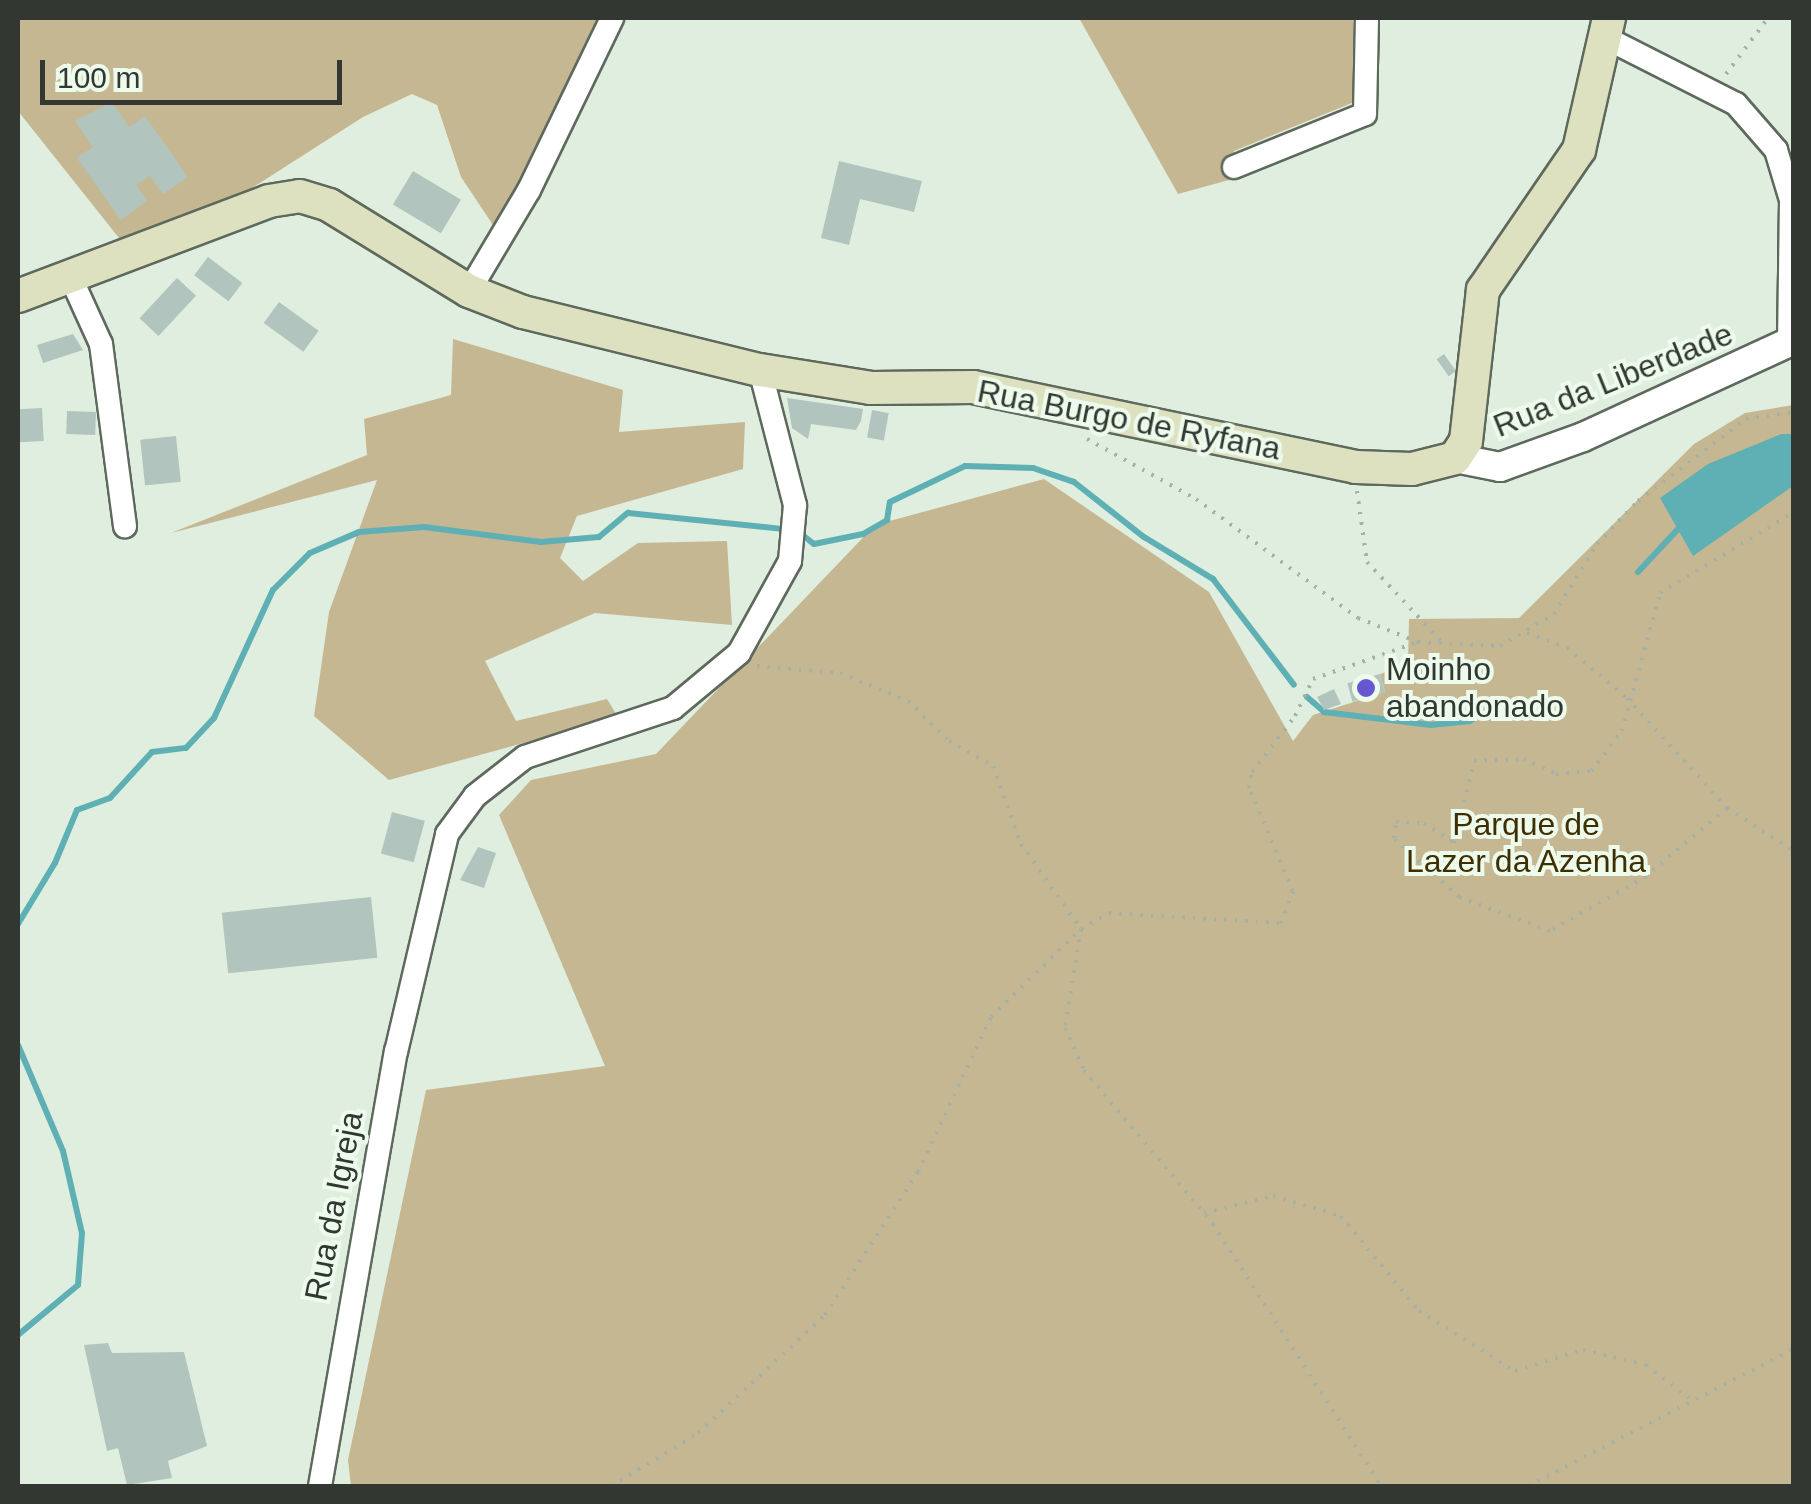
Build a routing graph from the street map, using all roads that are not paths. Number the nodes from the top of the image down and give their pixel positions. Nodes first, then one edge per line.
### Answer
1 (612, 18) edge
2 (1367, 18) edge
3 (1606, 28) edge
4 (1234, 166) dead end
5 (70, 276) junction
6 (469, 291) junction
7 (18, 296) edge
8 (1791, 341) edge
9 (760, 370) junction
10 (1454, 458) junction
11 (125, 526) dead end
12 (320, 1486) edge

1 - 6 street
2 - 4 street
3 - 8 street
3 - 10 main road
5 - 6 main road, Rua Burgo de Ryfana
5 - 7 main road, Rua Burgo de Ryfana
5 - 11 street
6 - 9 main road, Rua Burgo de Ryfana
8 - 10 street, Rua da Liberdade
9 - 10 main road, Rua Burgo de Ryfana
9 - 12 street, Rua da Igreja

